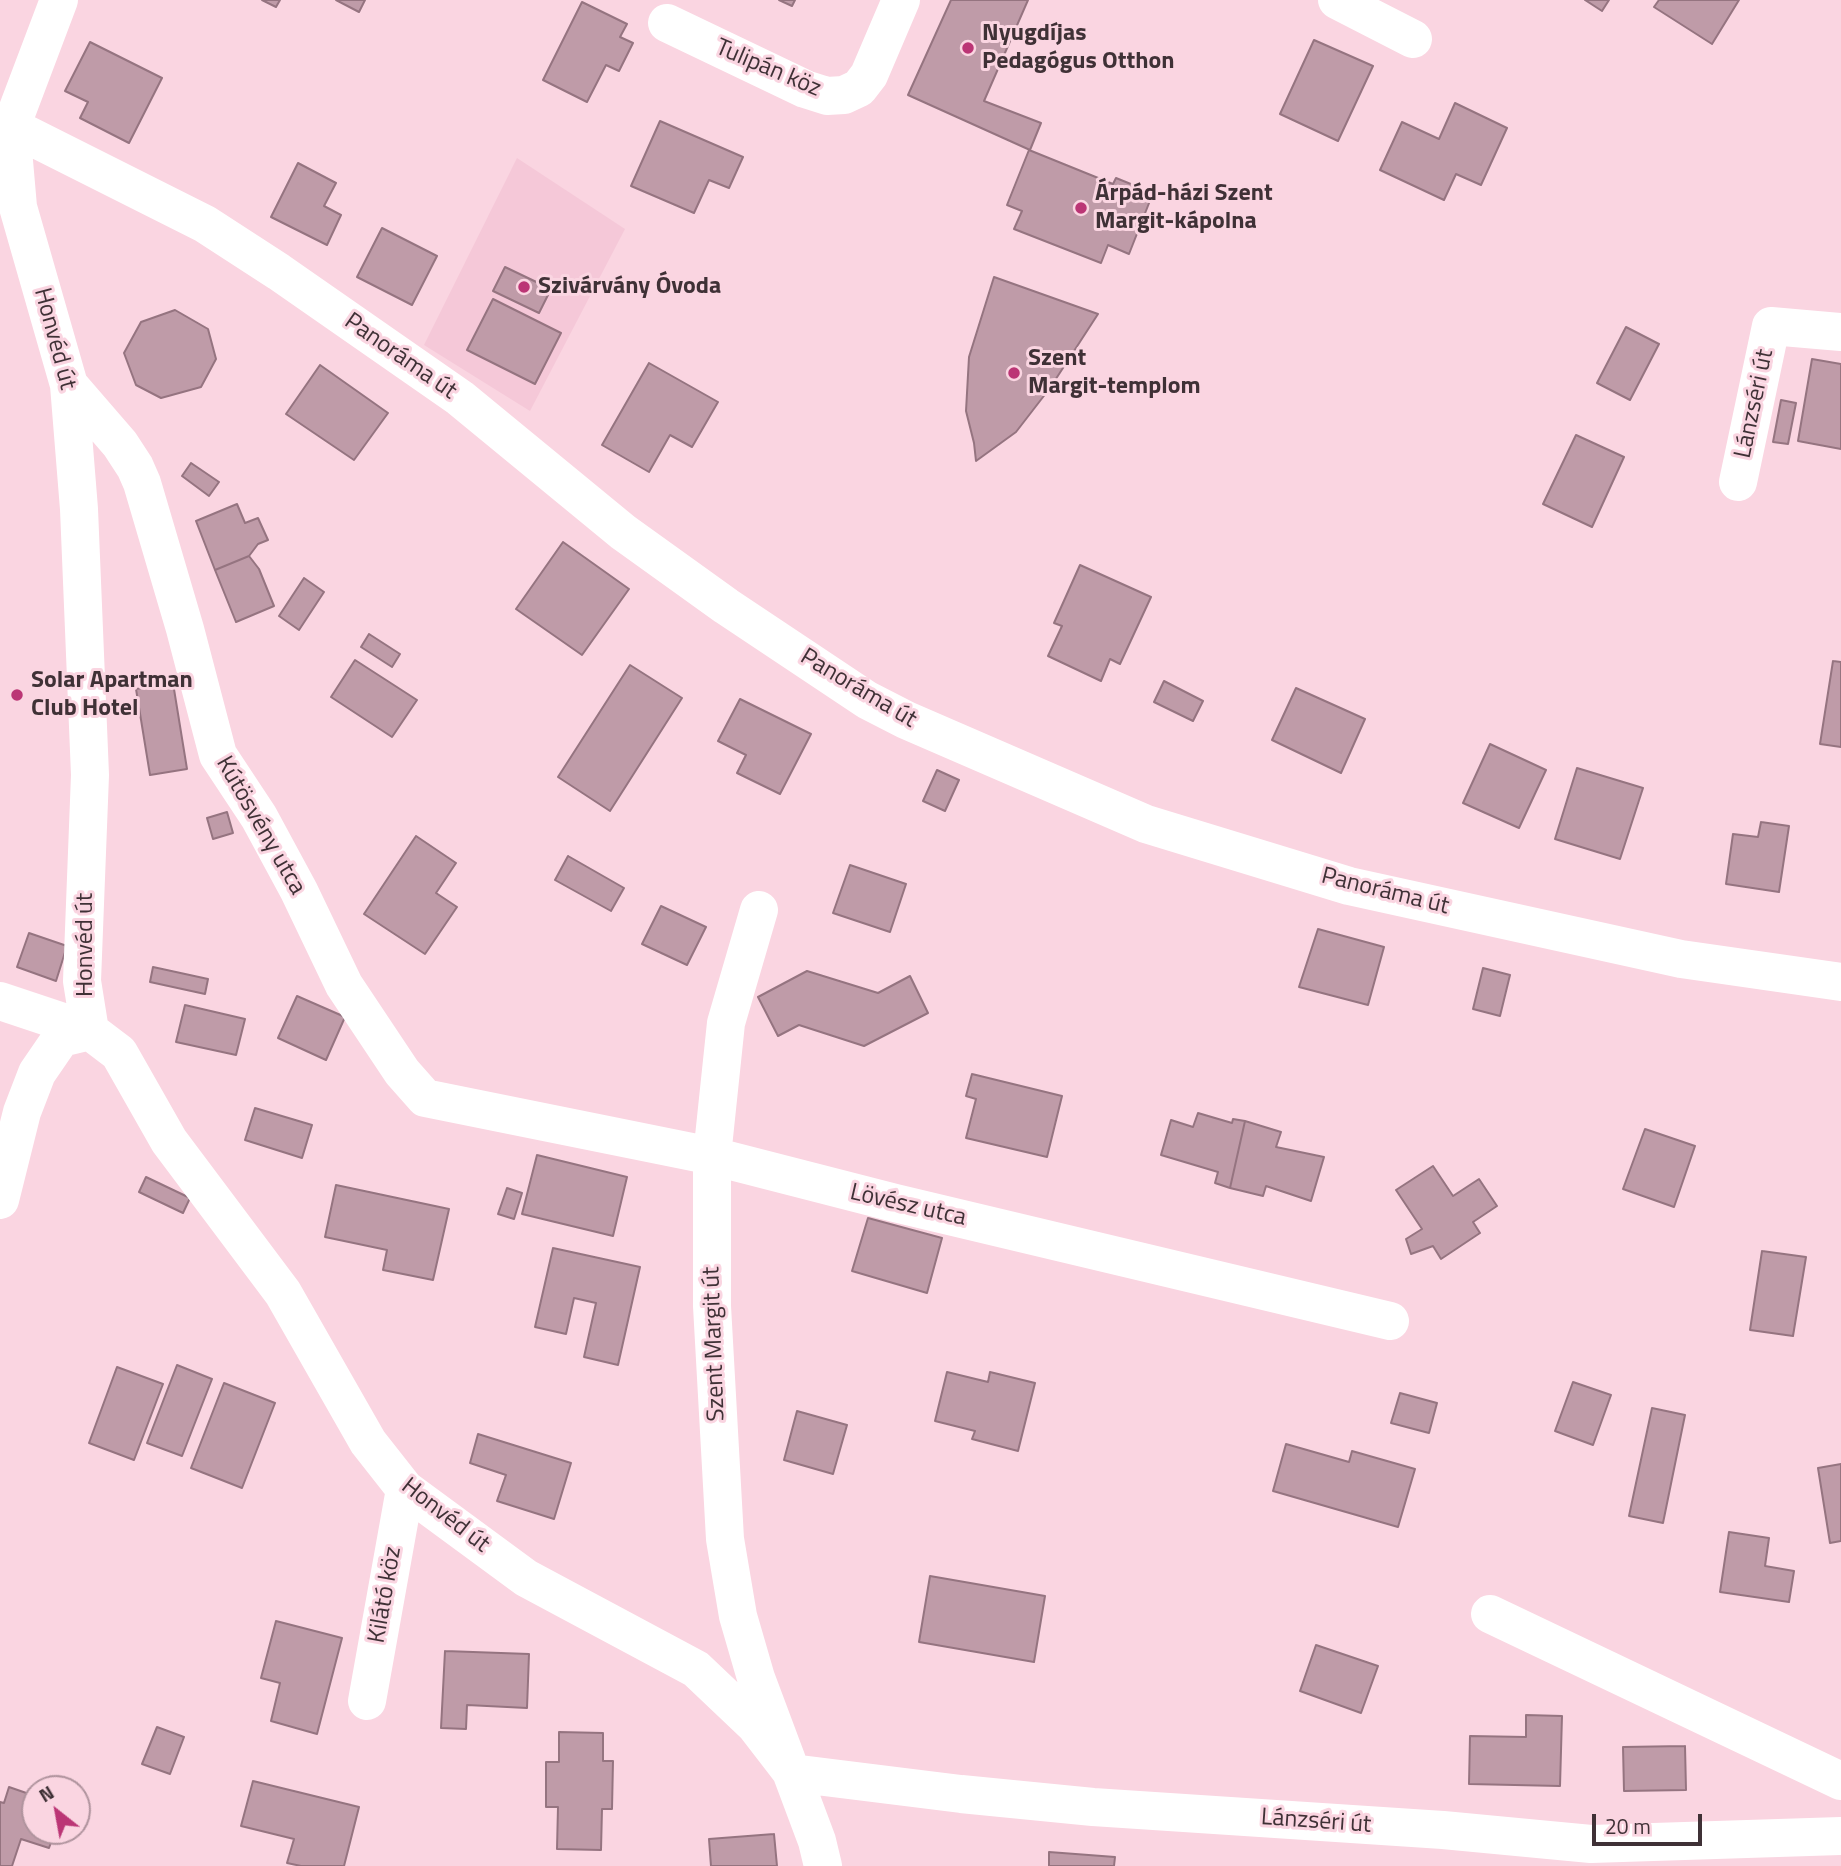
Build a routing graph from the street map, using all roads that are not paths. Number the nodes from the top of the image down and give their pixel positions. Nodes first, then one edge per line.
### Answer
1 (58, 0) edge
2 (901, 0) edge
3 (1337, 0) edge
4 (667, 23) dead end
5 (1413, 39) dead end
6 (6, 124) edge
7 (1841, 332) edge
8 (69, 385) junction
9 (1738, 482) dead end
10 (759, 910) dead end
11 (1841, 982) edge
12 (0, 1001) edge
13 (90, 1031) junction
14 (425, 1098) joint
15 (712, 1156) junction
16 (0, 1200) edge
17 (1390, 1321) dead end
18 (405, 1489) junction
19 (1490, 1614) dead end
20 (367, 1701) dead end
21 (792, 1773) junction
22 (1841, 1781) edge
23 (1841, 1836) edge
24 (823, 1866) edge

1 - 6 street, Honvéd út
2 - 4 street, Tulipán köz
3 - 5 street
6 - 8 street, Honvéd út
6 - 11 street, Panoráma út
7 - 9 street, Lánzséri út
8 - 13 street, Honvéd út
8 - 14 street, Kútösvény utca
10 - 15 street, Szent Margit út
12 - 13 street
13 - 16 street
13 - 18 street, Honvéd út
14 - 15 street, Lövész utca
15 - 17 street, Lövész utca
15 - 21 street, Szent Margit út
18 - 20 street, Kilátó köz
18 - 21 street, Honvéd út
19 - 22 street
21 - 23 street, Lánzséri út
21 - 24 street, Szent Margit út

